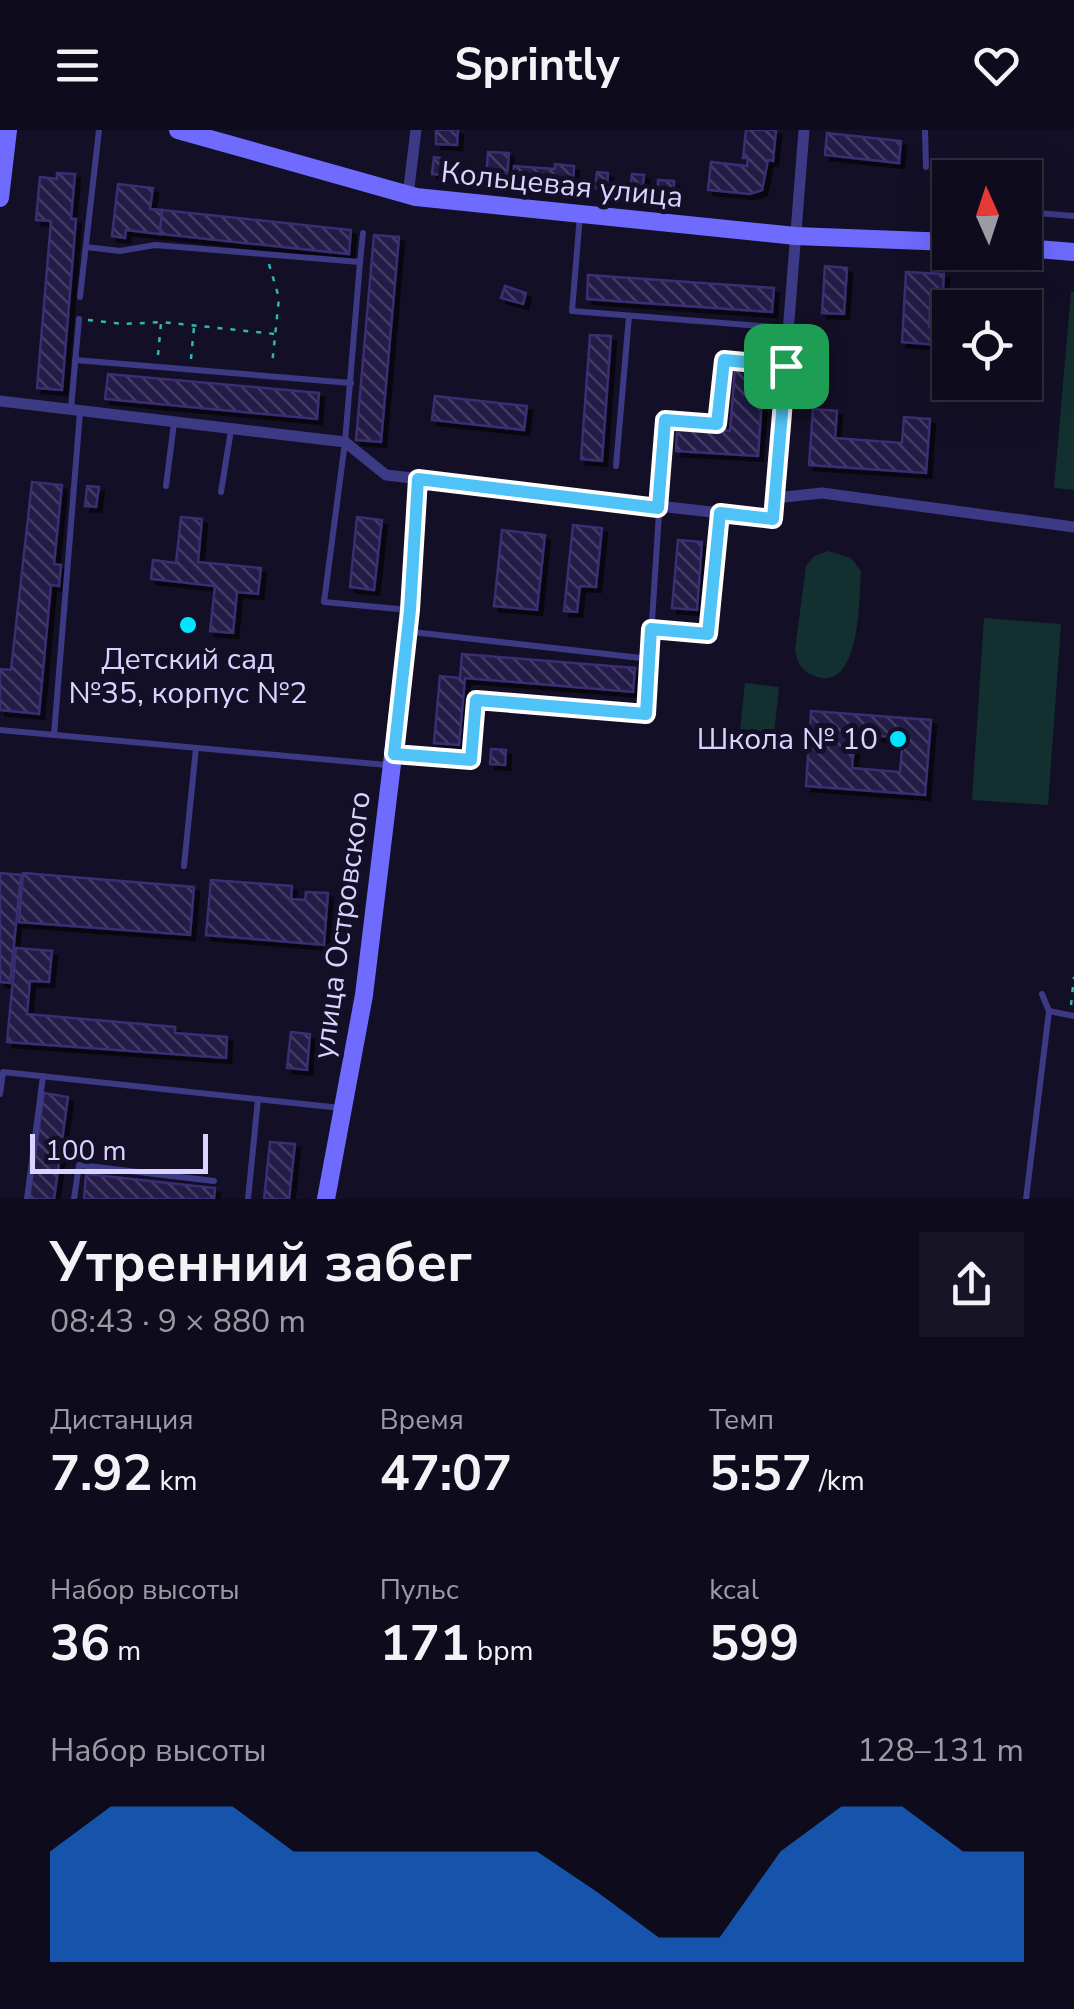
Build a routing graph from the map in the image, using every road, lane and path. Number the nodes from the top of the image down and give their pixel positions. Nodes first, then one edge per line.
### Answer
1 (8, 130) edge
2 (99, 130) edge
3 (178, 130) edge
4 (416, 130) edge
5 (804, 130) edge
6 (925, 130) edge
7 (926, 167) dead end
8 (408, 195) junction
9 (0, 198) edge
10 (1042, 213) edge
11 (580, 215) junction
12 (1074, 216) edge
13 (363, 233) dead end
14 (796, 236) junction
15 (932, 241) edge
16 (86, 247) junction
17 (1042, 249) edge
18 (1074, 252) edge
19 (266, 254) junction
20 (360, 262) junction
21 (80, 297) dead end
22 (629, 316) junction
23 (79, 320) joint
24 (161, 322) junction
25 (194, 326) junction
26 (788, 328) junction
27 (275, 334) junction
28 (76, 360) junction
29 (786, 366) junction
30 (157, 367) junction
31 (190, 370) junction
32 (272, 376) junction
33 (351, 383) junction
34 (0, 401) edge
35 (76, 410) junction
36 (174, 422) junction
37 (231, 429) junction
38 (346, 442) junction
39 (616, 466) dead end
40 (418, 479) junction
41 (166, 486) dead end
42 (221, 492) dead end
43 (775, 498) junction
44 (658, 508) junction
45 (720, 513) junction
46 (1074, 527) edge
47 (410, 610) junction
48 (651, 629) junction
49 (408, 632) junction
50 (650, 660) junction
51 (0, 730) edge
52 (54, 734) junction
53 (196, 748) junction
54 (393, 760) junction
55 (184, 866) dead end
56 (1074, 976) edge
57 (1042, 994) dead end
58 (1049, 1011) junction
59 (1072, 1015) edge
60 (44, 1076) junction
61 (0, 1094) edge
62 (258, 1099) junction
63 (343, 1108) junction
64 (214, 1181) dead end
65 (28, 1199) edge
66 (74, 1199) edge
67 (248, 1199) edge
68 (326, 1199) edge
69 (1026, 1199) edge

1 - 9 street
2 - 16 lane
3 - 8 street, Кольцевая улица
4 - 8 street
5 - 14 street
6 - 7 lane
8 - 11 street, Кольцевая улица
10 - 12 lane
11 - 14 street, Кольцевая улица
11 - 22 lane
13 - 20 lane
14 - 15 street, Кольцевая улица
14 - 26 street
16 - 19 lane
16 - 21 lane
17 - 18 street
19 - 20 lane
19 - 27 path
20 - 33 lane
22 - 26 lane
22 - 39 lane
23 - 24 path
23 - 28 lane
24 - 25 path
24 - 30 path
25 - 27 path
25 - 31 path
26 - 29 street
27 - 32 path
28 - 30 lane
28 - 35 lane
29 - 43 street
29 - 44 lane
30 - 31 lane
31 - 32 lane
32 - 33 lane
33 - 38 lane
34 - 35 street
35 - 36 street
35 - 52 lane
36 - 37 street
36 - 41 lane
37 - 38 street
37 - 42 lane
38 - 40 street
38 - 47 lane
40 - 44 street
40 - 47 street, улица Островского
43 - 45 street
43 - 46 street
44 - 45 street
44 - 48 lane
45 - 48 lane
47 - 49 street, улица Островского
48 - 50 lane
49 - 50 lane
49 - 54 street, улица Островского
50 - 54 lane
51 - 52 lane
52 - 53 lane
53 - 54 lane
53 - 55 lane
54 - 63 street, улица Островского
56 - 59 path
57 - 58 lane
58 - 59 lane
58 - 69 lane
60 - 61 lane
60 - 62 lane
60 - 65 lane
62 - 63 lane
62 - 67 lane
63 - 68 street, улица Островского
64 - 66 lane

